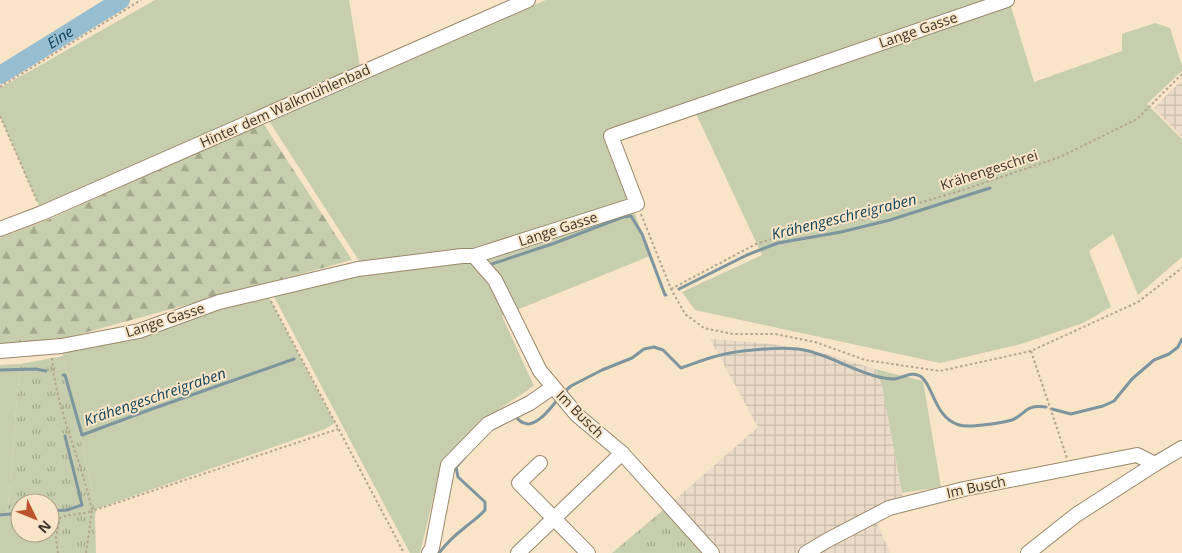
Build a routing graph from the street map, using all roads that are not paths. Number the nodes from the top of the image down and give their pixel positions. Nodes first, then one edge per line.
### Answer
1 (528, 0) edge
2 (1007, 0) edge
3 (0, 229) edge
4 (474, 256) junction
5 (0, 352) edge
6 (557, 392) junction
7 (1182, 448) edge
8 (622, 453) junction
9 (540, 463) dead end
10 (1155, 464) junction
11 (554, 518) junction
12 (429, 553) edge
13 (518, 553) edge
14 (588, 553) edge
15 (712, 553) edge
16 (806, 553) edge
17 (1028, 553) edge

1 - 3 street, Hinter dem Walkmühlenbad
2 - 4 street, Lange Gasse
4 - 5 street, Lange Gasse
4 - 6 street, Im Busch
6 - 8 street, Im Busch
6 - 12 street
7 - 10 street
8 - 11 street
8 - 15 street, Im Busch
9 - 11 street
10 - 16 street, Im Busch
10 - 17 street
11 - 13 street
11 - 14 street

